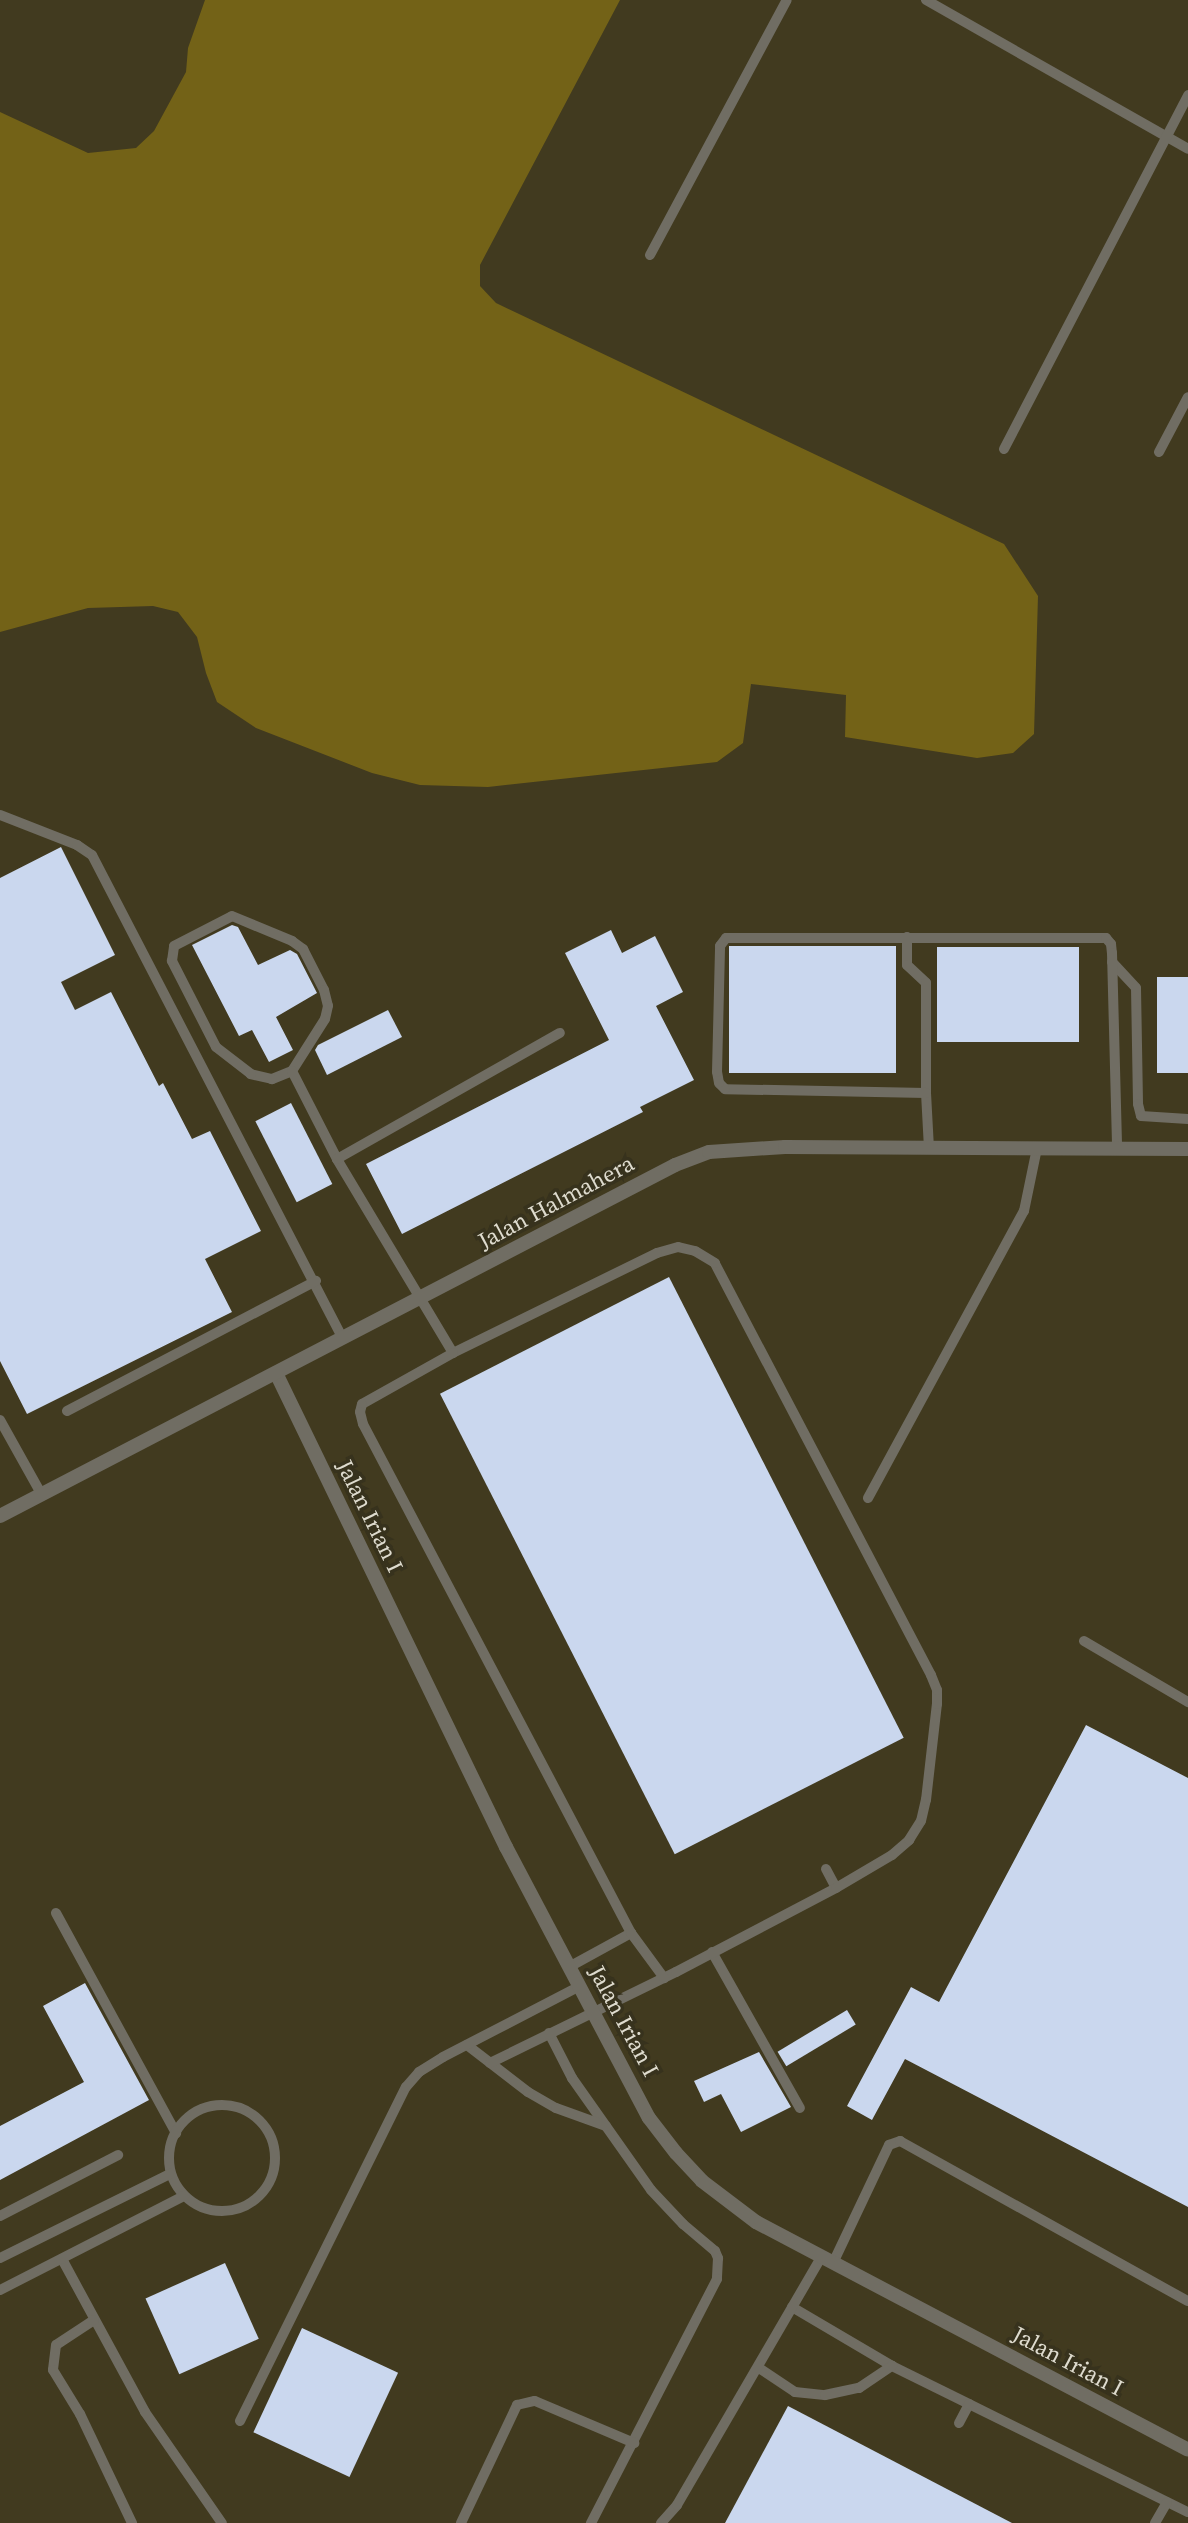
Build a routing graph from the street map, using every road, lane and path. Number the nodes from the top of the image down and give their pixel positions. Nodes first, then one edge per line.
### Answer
1 (787, 0) edge
2 (926, 0) edge
3 (1188, 95) edge
4 (1166, 137) junction
5 (1188, 149) edge
6 (650, 255) dead end
7 (1188, 397) edge
8 (1004, 449) dead end
9 (1159, 452) dead end
10 (0, 815) edge
11 (907, 937) junction
12 (1112, 962) junction
13 (560, 1033) dead end
14 (292, 1071) junction
15 (926, 1093) junction
16 (1188, 1119) edge
17 (929, 1148) junction
18 (1037, 1148) junction
19 (1117, 1148) junction
20 (1188, 1149) edge
21 (337, 1159) junction
22 (316, 1281) junction
23 (421, 1299) junction
24 (343, 1339) junction
25 (453, 1353) junction
26 (276, 1373) junction
27 (67, 1411) dead end
28 (0, 1420) edge
29 (42, 1495) junction
30 (868, 1499) dead end
31 (0, 1516) edge
32 (1084, 1641) dead end
33 (1188, 1702) edge
34 (826, 1869) dead end
35 (836, 1888) junction
36 (56, 1913) dead end
37 (631, 1933) junction
38 (712, 1952) junction
39 (569, 1967) junction
40 (664, 1978) junction
41 (580, 1986) junction
42 (594, 2011) junction
43 (549, 2034) junction
44 (467, 2045) junction
45 (490, 2063) junction
46 (800, 2108) dead end
47 (607, 2126) junction
48 (176, 2133) junction
49 (118, 2155) dead end
50 (170, 2174) junction
51 (184, 2196) junction
52 (0, 2216) edge
53 (0, 2258) edge
54 (62, 2259) junction
55 (827, 2260) junction
56 (0, 2290) edge
57 (1188, 2301) edge
58 (792, 2307) junction
59 (94, 2320) junction
60 (892, 2366) junction
61 (759, 2368) junction
62 (969, 2404) junction
63 (240, 2421) dead end
64 (959, 2423) dead end
65 (634, 2443) junction
66 (1188, 2450) edge
67 (1167, 2502) junction
68 (1188, 2512) edge
69 (132, 2523) edge
70 (222, 2523) edge
71 (461, 2523) edge
72 (591, 2523) edge
73 (661, 2523) edge
74 (1155, 2523) edge

1 - 6 lane
2 - 4 lane
3 - 4 lane
4 - 5 lane
4 - 8 lane
7 - 9 lane
10 - 22 lane
11 - 12 lane
11 - 15 lane
11 - 15 lane
12 - 16 lane
12 - 19 lane
13 - 21 lane
14 - 14 lane
14 - 21 lane
15 - 17 lane
17 - 18 street, Jalan Halmahera
17 - 23 street, Jalan Halmahera
18 - 19 street, Jalan Halmahera
18 - 30 lane
19 - 20 street, Jalan Halmahera
21 - 23 lane
22 - 24 lane
22 - 27 lane
23 - 24 street, Jalan Halmahera
23 - 25 lane
24 - 26 street, Jalan Halmahera
25 - 35 lane
25 - 37 lane
26 - 29 street, Jalan Halmahera
26 - 39 street, Jalan Irian I
28 - 29 lane
29 - 31 street, Jalan Halmahera
32 - 33 lane
34 - 35 lane
35 - 38 lane
36 - 48 lane
37 - 39 lane
37 - 40 lane
38 - 40 lane
38 - 46 lane
39 - 41 street, Jalan Irian I
40 - 42 lane
41 - 42 street, Jalan Irian I
41 - 44 lane
42 - 43 lane
42 - 55 street, Jalan Irian I
43 - 45 lane
43 - 47 lane
44 - 45 lane
44 - 63 lane
45 - 47 lane
47 - 65 lane
48 - 50 lane
48 - 51 lane
49 - 52 lane
50 - 51 lane
50 - 53 lane
51 - 54 lane
54 - 56 lane
54 - 59 lane
55 - 57 lane
55 - 58 lane
55 - 66 street, Jalan Irian I
58 - 60 lane
58 - 61 lane
59 - 69 lane
59 - 70 lane
60 - 61 lane
60 - 62 lane
61 - 73 lane
62 - 64 lane
62 - 67 lane
65 - 71 lane
65 - 72 lane
67 - 68 lane
67 - 74 lane

